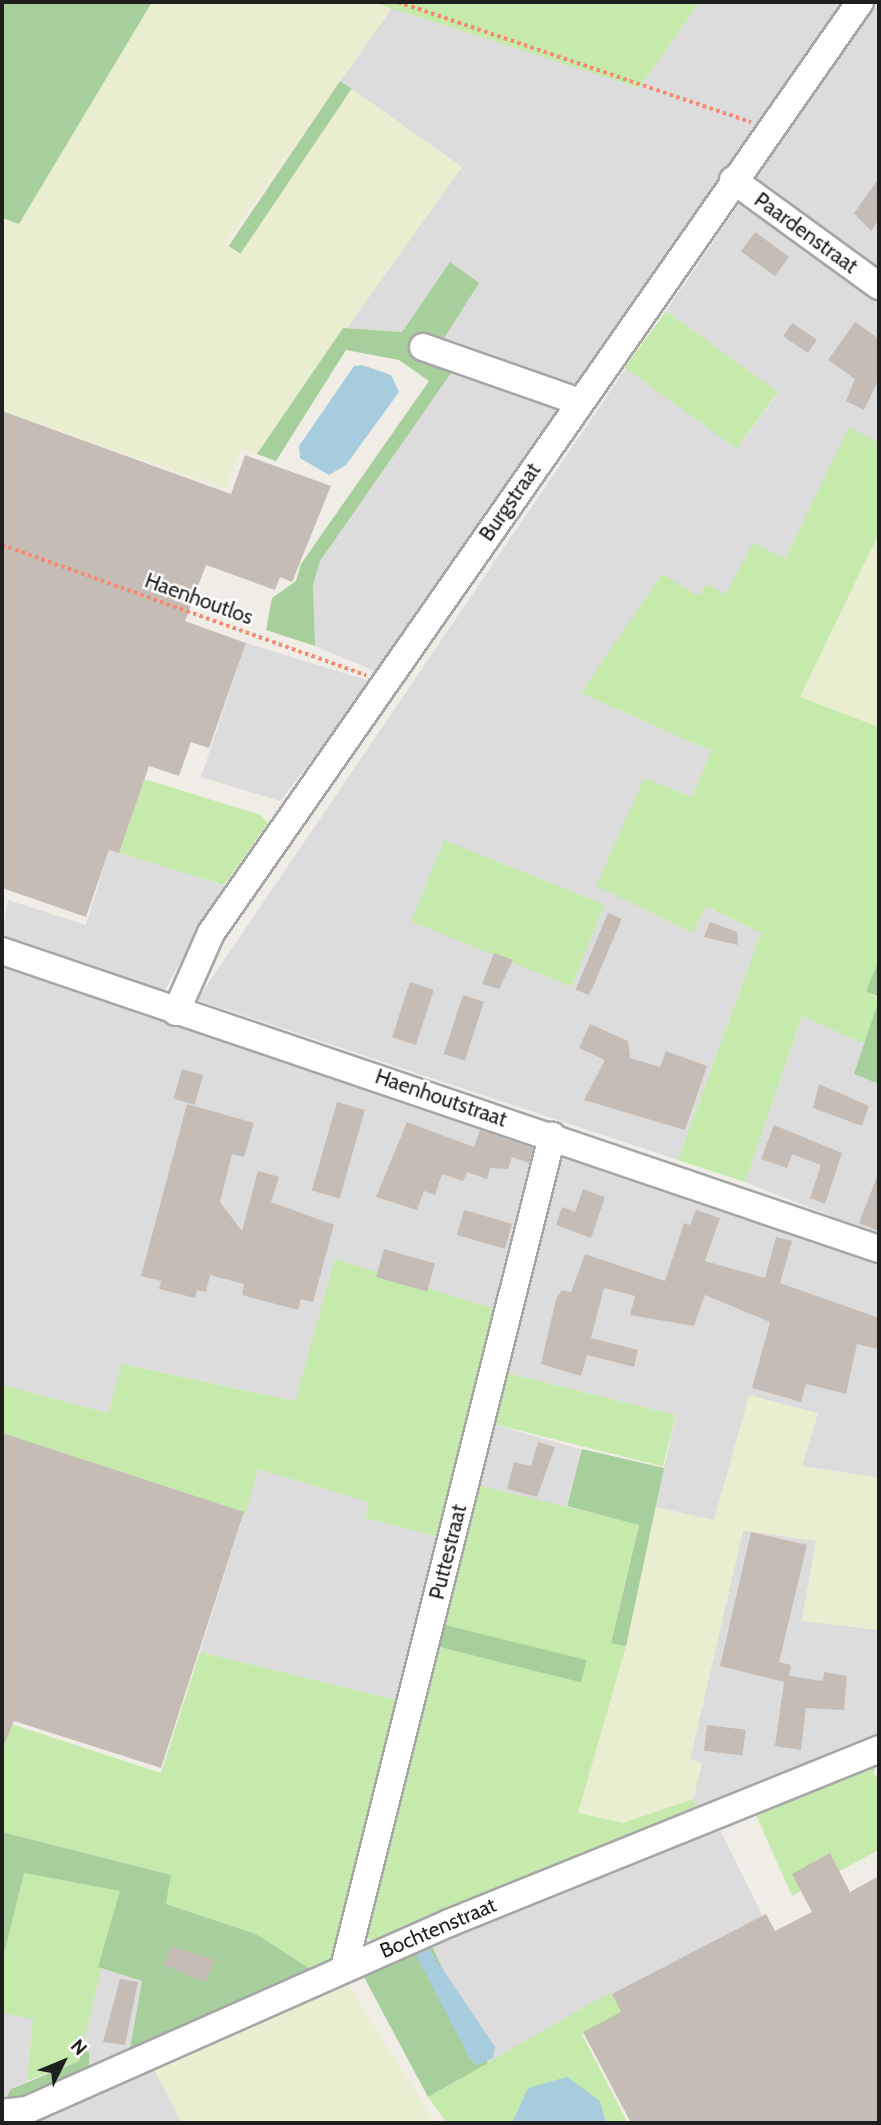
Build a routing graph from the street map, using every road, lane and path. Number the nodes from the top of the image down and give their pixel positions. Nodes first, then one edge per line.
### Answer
1 (398, 2) edge
2 (860, 2) edge
3 (770, 128) junction
4 (733, 180) junction
5 (879, 286) edge
6 (423, 347) dead end
7 (580, 402) junction
8 (2, 545) edge
9 (386, 682) junction
10 (2, 951) edge
11 (176, 1012) junction
12 (552, 1136) junction
13 (879, 1249) edge
14 (879, 1749) edge
15 (344, 1968) junction
16 (2, 2113) edge

1 - 3 path
2 - 3 street, Burgstraat
3 - 4 street, Burgstraat
4 - 5 street, Paardenstraat
4 - 7 street, Burgstraat
6 - 7 street
7 - 9 street, Burgstraat
8 - 9 path, Haenhoutlos
9 - 11 street, Burgstraat
10 - 11 street, Haenhoutstraat
11 - 12 street, Haenhoutstraat
12 - 13 street, Haenhoutstraat
12 - 15 street, Puttestraat
14 - 15 street, Bochtenstraat
15 - 16 street, Bochtenstraat

